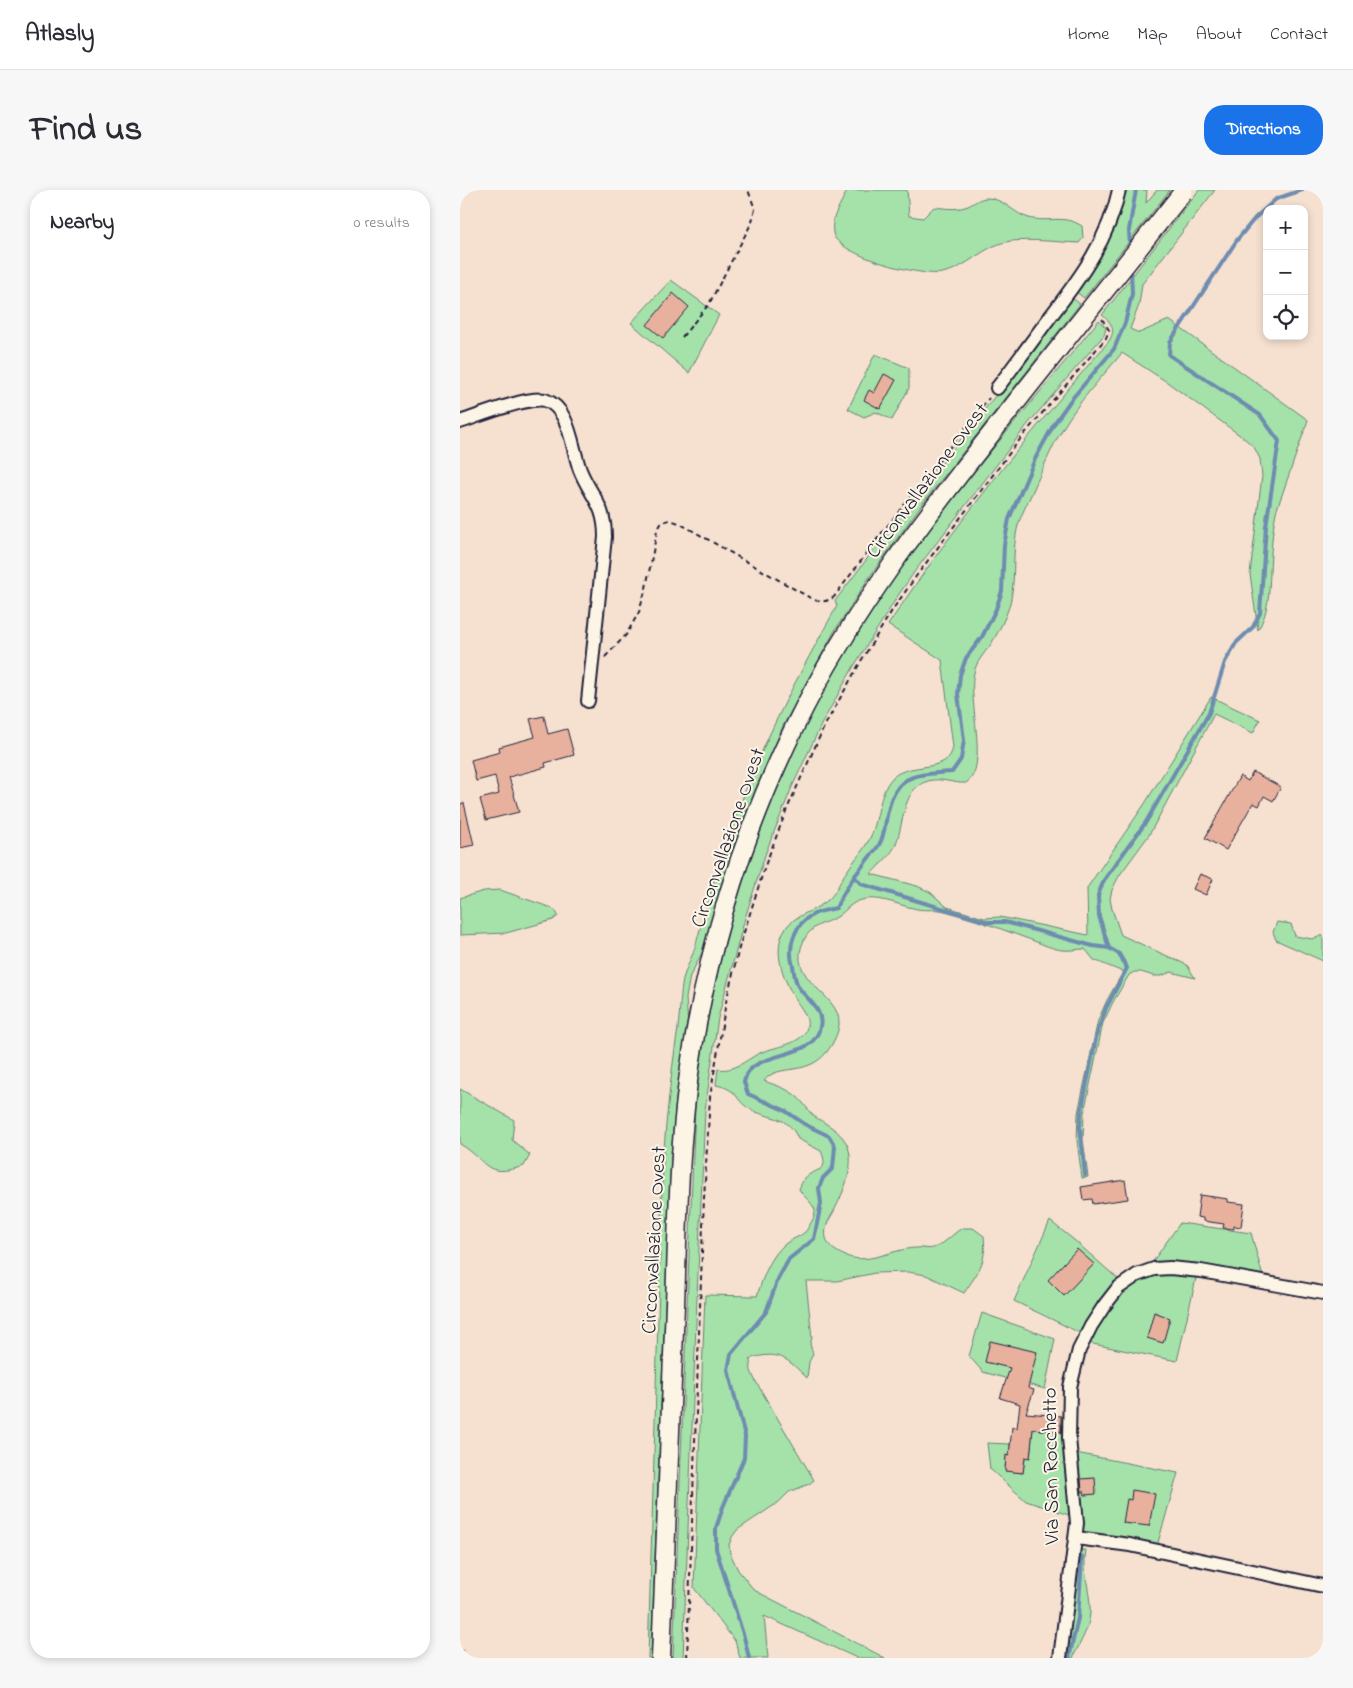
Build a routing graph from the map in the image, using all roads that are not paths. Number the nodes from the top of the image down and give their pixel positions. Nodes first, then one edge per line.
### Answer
1 (1119, 190) edge
2 (1184, 191) edge
3 (997, 388) road end
4 (460, 422) edge
5 (588, 700) dead end
6 (1323, 1292) edge
7 (1076, 1538) junction
8 (1323, 1586) edge
9 (661, 1658) edge
10 (1060, 1658) edge

1 - 3 street
2 - 9 highway, Circonvallazione Ovest, bridge
4 - 5 street
6 - 7 street, Via San Rocchetto
7 - 8 street
7 - 10 street, Via San Rocchetto

